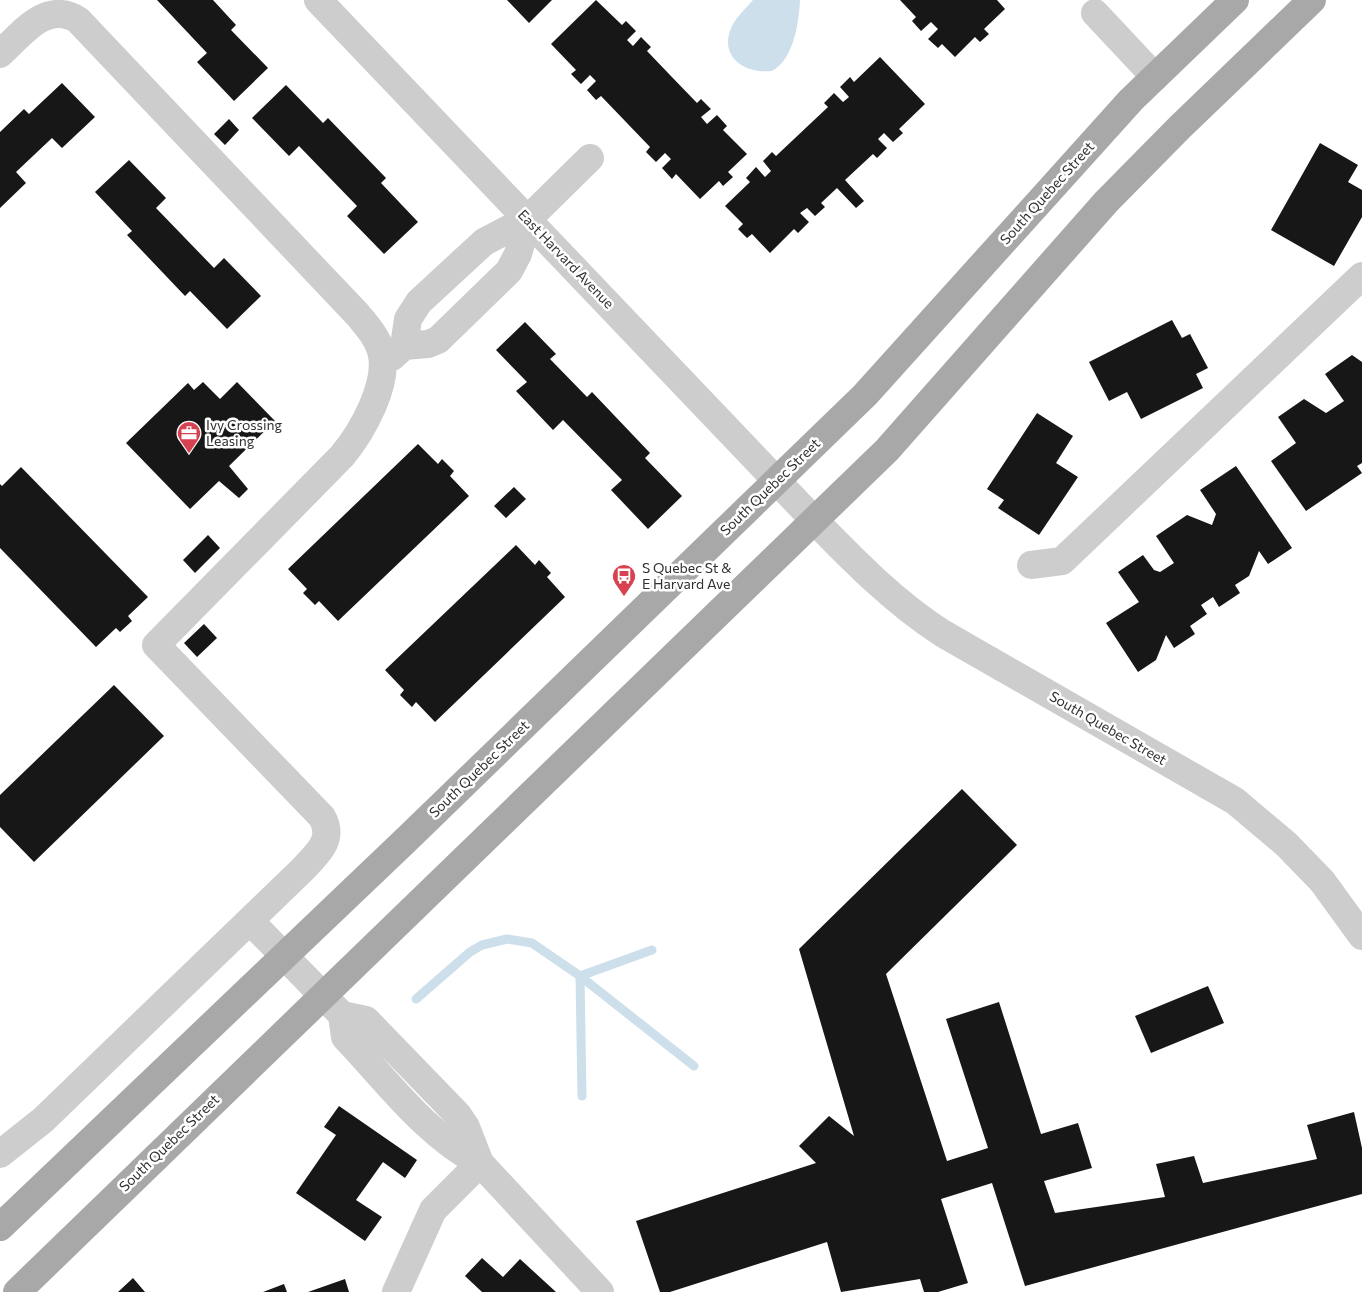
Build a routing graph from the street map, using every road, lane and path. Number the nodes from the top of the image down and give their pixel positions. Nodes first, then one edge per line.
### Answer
1 (318, 0) edge
2 (1235, 0) edge
3 (1312, 0) edge
4 (1095, 13) dead end
5 (0, 54) edge
6 (1155, 77) junction
7 (590, 158) dead end
8 (528, 219) junction
9 (1362, 276) edge
10 (404, 346) junction
11 (383, 365) junction
12 (777, 481) junction
13 (814, 520) junction
14 (1030, 565) dead end
15 (250, 921) junction
16 (1362, 936) edge
17 (285, 955) junction
18 (323, 994) junction
19 (0, 1154) edge
20 (480, 1163) junction
21 (0, 1226) edge
22 (17, 1292) edge
23 (396, 1292) edge
24 (600, 1292) edge

1 - 8 street, East Harvard Avenue
2 - 6 main road, South Quebec Street
3 - 13 main road, South Quebec Street
4 - 6 street
5 - 11 street
6 - 12 main road, South Quebec Street
7 - 8 street
8 - 10 street
8 - 10 street
8 - 12 street, East Harvard Avenue
9 - 14 street
10 - 11 street
11 - 15 street
12 - 13 street, East Harvard Avenue
12 - 17 main road, South Quebec Street
13 - 16 street, South Quebec Street
13 - 18 main road, South Quebec Street
15 - 17 street
15 - 19 street
17 - 18 street
17 - 21 main road, South Quebec Street
18 - 20 street
18 - 22 main road, South Quebec Street
20 - 23 street
20 - 24 street

